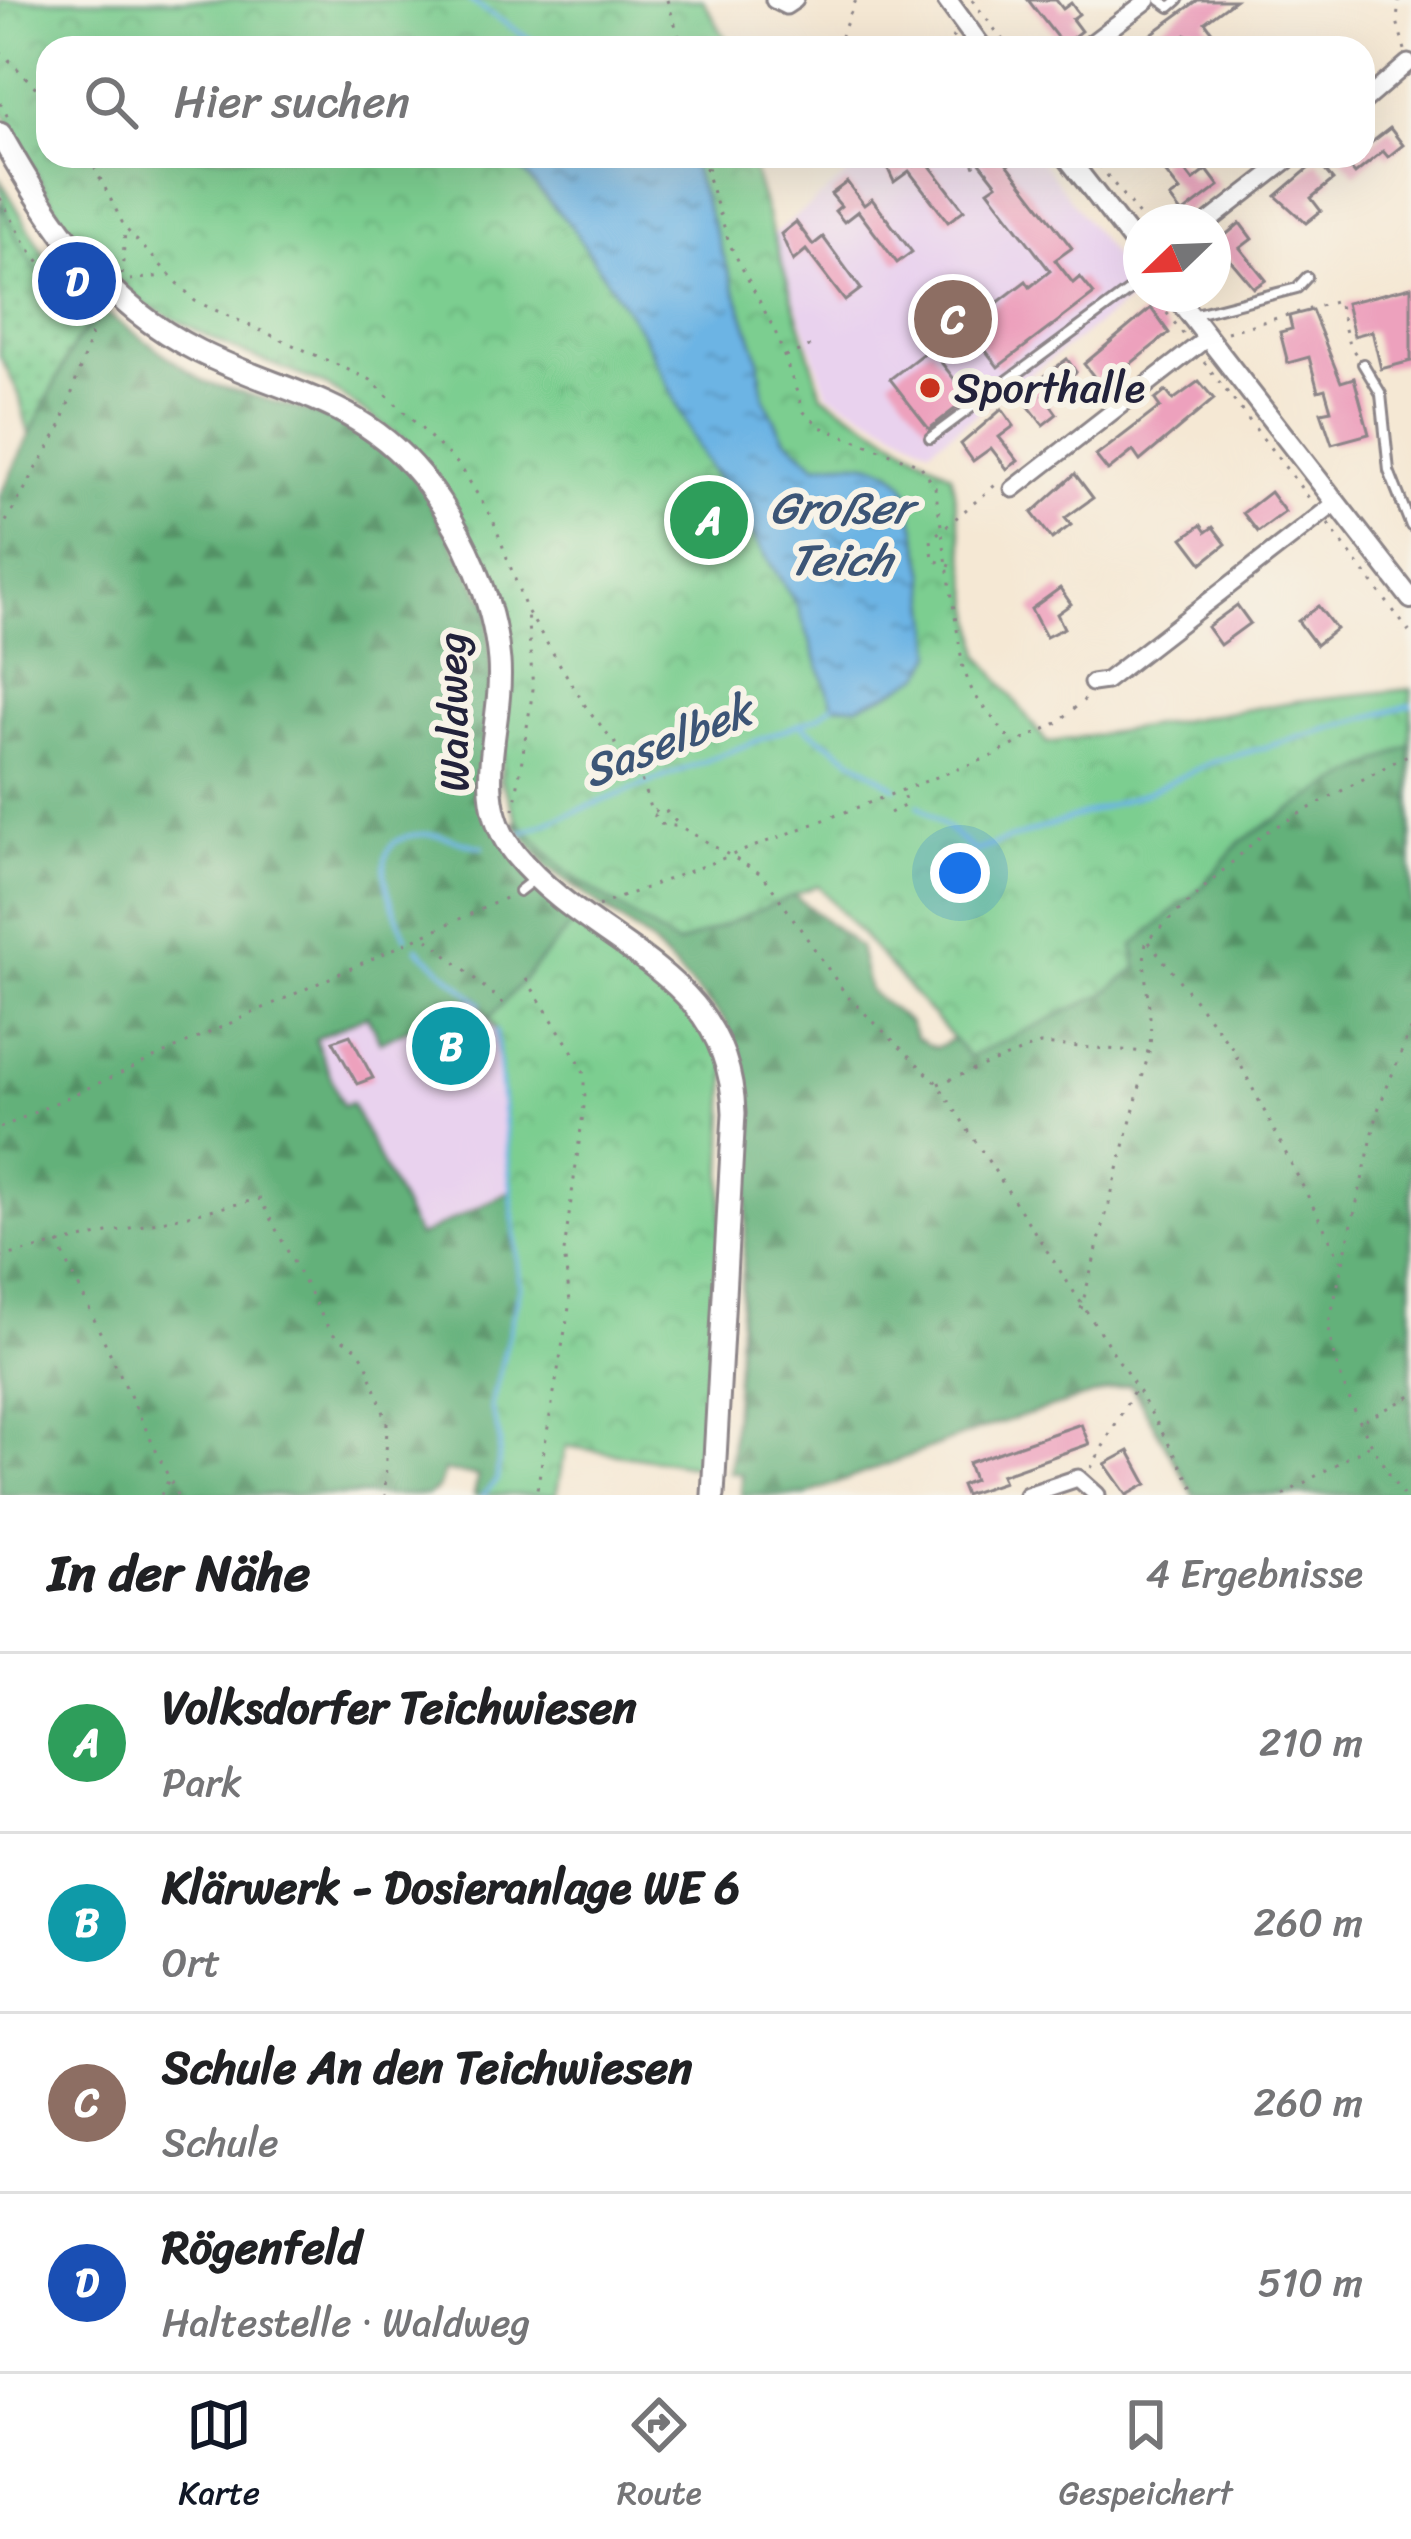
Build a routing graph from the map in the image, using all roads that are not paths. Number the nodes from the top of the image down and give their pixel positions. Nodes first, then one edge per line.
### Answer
1 (774, 0) edge
2 (795, 0) edge
3 (947, 0) edge
4 (1148, 0) edge
5 (1160, 0) edge
6 (1178, 0) edge
7 (973, 36) edge
8 (1101, 36) edge
9 (1408, 63) edge
10 (1375, 92) edge
11 (8, 132) edge
12 (1075, 168) edge
13 (1278, 168) edge
14 (1231, 204) edge
15 (1123, 229) edge
16 (1306, 278) dead end
17 (1123, 295) edge
18 (1187, 312) edge
19 (1190, 316) junction
20 (1201, 343) junction
21 (1363, 364) road end
22 (930, 438) dead end
23 (1013, 489) road end
24 (1329, 508) junction
25 (1411, 526) edge
26 (1408, 598) edge
27 (1091, 683) road end
28 (538, 876) junction
29 (519, 891) road end
30 (713, 1495) edge
31 (1027, 1495) edge
32 (1097, 1495) edge

1 - 2 street
3 - 7 street
4 - 8 street
5 - 6 lane
9 - 10 street
11 - 28 main road, Waldweg
12 - 15 street
13 - 14 street
16 - 19 lane
17 - 22 lane
18 - 19 street
19 - 20 street
20 - 23 street
20 - 24 street
21 - 25 lane
24 - 26 street
24 - 27 street
28 - 29 lane
28 - 30 main road, Waldweg
31 - 32 street

